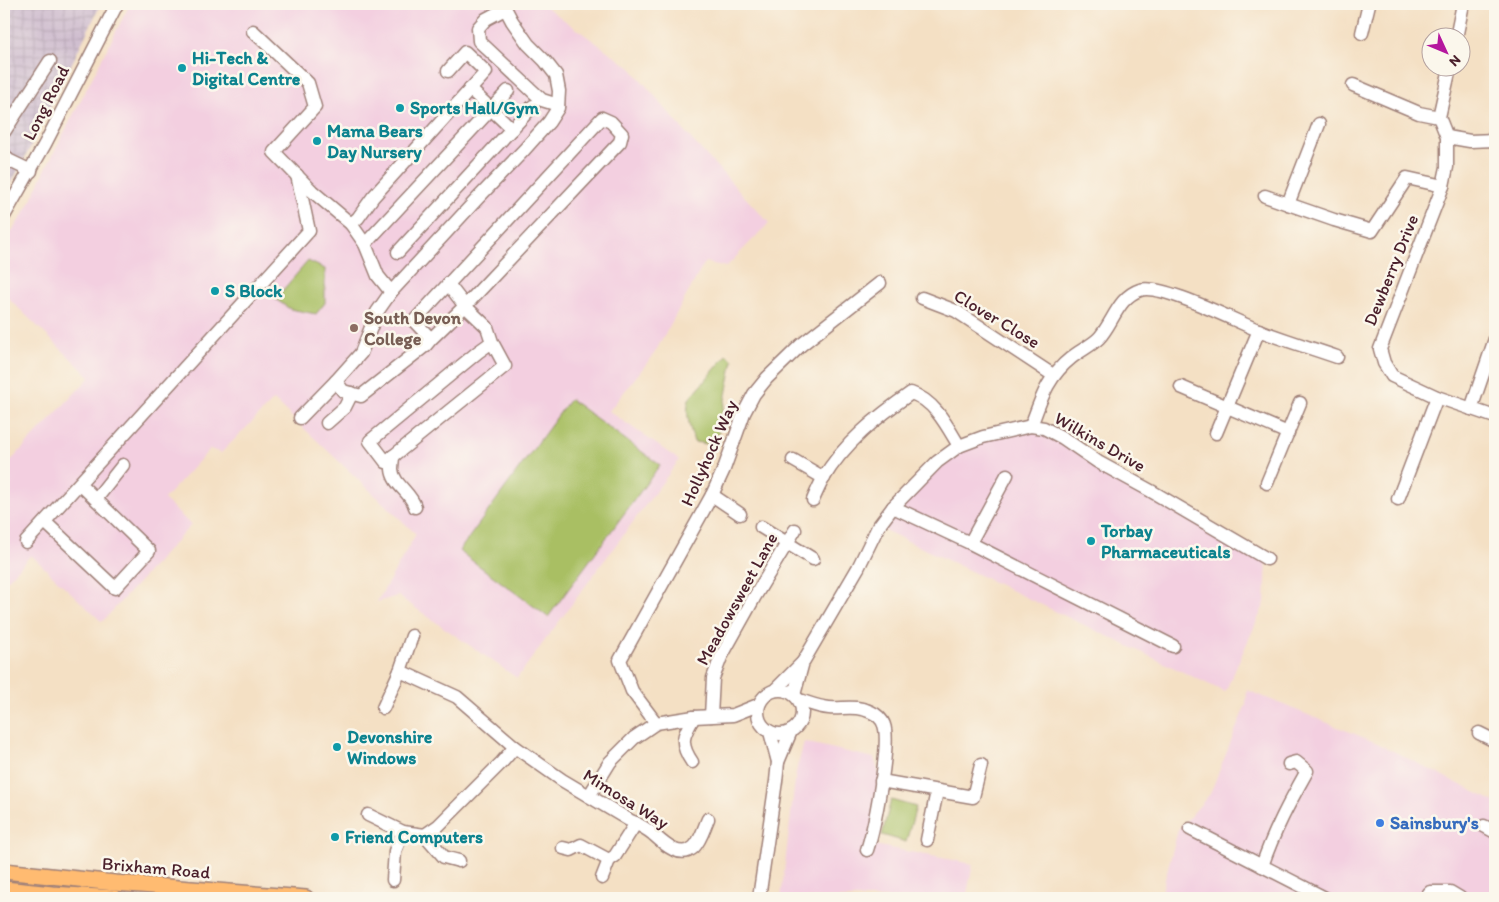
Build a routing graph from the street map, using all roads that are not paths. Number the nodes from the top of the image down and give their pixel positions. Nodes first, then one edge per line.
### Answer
1 (117, 4) edge
2 (1370, 4) edge
3 (1464, 4) edge
4 (504, 6) edge
5 (1458, 28) edge
6 (253, 32) dead end
7 (1362, 33) dead end
8 (50, 61) dead end
9 (448, 71) dead end
10 (1448, 78) edge
11 (1353, 85) dead end
12 (470, 89) junction
13 (508, 91) dead end
14 (558, 105) junction
15 (533, 106) dead end
16 (491, 108) junction
17 (1439, 117) junction
18 (1319, 124) dead end
19 (512, 129) junction
20 (4, 132) edge
21 (1447, 137) junction
22 (1495, 140) edge
23 (5, 158) edge
24 (31, 171) junction
25 (297, 176) junction
26 (1443, 186) junction
27 (1265, 196) dead end
28 (1288, 204) junction
29 (4, 216) edge
30 (351, 224) junction
31 (365, 244) junction
32 (398, 252) dead end
33 (880, 283) dead end
34 (448, 284) junction
35 (391, 292) junction
36 (922, 298) dead end
37 (465, 306) junction
38 (1259, 330) junction
39 (431, 339) junction
40 (1495, 339) edge
41 (492, 342) junction
42 (1337, 357) dead end
43 (1053, 375) junction
44 (336, 381) junction
45 (1181, 387) dead end
46 (352, 393) junction
47 (1437, 397) junction
48 (1300, 403) dead end
49 (1227, 406) junction
50 (1470, 409) junction
51 (1495, 417) edge
52 (300, 418) dead end
53 (327, 423) dead end
54 (1031, 426) junction
55 (1216, 433) dead end
56 (1288, 433) junction
57 (959, 446) junction
58 (394, 456) junction
59 (793, 460) dead end
60 (123, 465) dead end
61 (1007, 475) dead end
62 (824, 478) junction
63 (1267, 483) dead end
64 (80, 484) junction
65 (712, 495) junction
66 (96, 499) junction
67 (1398, 499) dead end
68 (813, 500) dead end
69 (415, 507) dead end
70 (893, 507) junction
71 (740, 514) dead end
72 (45, 522) junction
73 (761, 527) dead end
74 (795, 530) dead end
75 (26, 542) dead end
76 (970, 543) junction
77 (787, 544) junction
78 (813, 559) dead end
79 (1267, 559) dead end
80 (412, 636) dead end
81 (1173, 646) dead end
82 (803, 662) junction
83 (400, 671) junction
84 (775, 690) junction
85 (797, 698) junction
86 (758, 705) junction
87 (819, 707) junction
88 (383, 708) dead end
89 (733, 714) junction
90 (711, 716) junction
91 (694, 717) junction
92 (801, 720) junction
93 (656, 723) junction
94 (760, 723) junction
95 (791, 731) junction
96 (770, 732) junction
97 (1479, 733) dead end
98 (1495, 741) edge
99 (515, 747) junction
100 (692, 762) dead end
101 (778, 762) junction
102 (1289, 764) dead end
103 (980, 765) dead end
104 (881, 781) junction
105 (937, 791) junction
106 (589, 796) junction
107 (368, 815) dead end
108 (708, 819) dead end
109 (636, 823) junction
110 (1190, 829) dead end
111 (403, 832) junction
112 (425, 835) junction
113 (927, 840) dead end
114 (563, 848) dead end
115 (867, 850) dead end
116 (609, 860) junction
117 (459, 861) dead end
118 (1262, 866) junction
119 (4, 871) edge
120 (602, 878) dead end
121 (393, 880) dead end
122 (4, 889) edge
123 (114, 898) edge
124 (306, 898) edge
125 (759, 898) edge
126 (1325, 898) edge
127 (1425, 898) edge
128 (1460, 898) edge

1 - 24 street, Long Road
2 - 7 street
3 - 5 street
4 - 14 street
4 - 14 street
6 - 25 street
8 - 20 street
9 - 12 street
10 - 17 street
11 - 17 street
12 - 16 street
12 - 30 street
13 - 16 street
14 - 35 street
15 - 19 street
16 - 19 street
16 - 31 street
17 - 21 street, Dewberry Drive
18 - 28 street
19 - 32 street
21 - 22 street
21 - 26 street, Dewberry Drive
23 - 24 street
24 - 29 street, Long Road
25 - 30 street
25 - 64 street
26 - 28 street
26 - 47 street, Dewberry Drive
27 - 28 street
30 - 31 street
31 - 35 street
33 - 65 street, Hollyhock Way
34 - 37 street
34 - 37 street
34 - 39 street
35 - 44 street
36 - 43 street, Clover Close
37 - 39 street
37 - 41 street
38 - 42 street
38 - 43 street
38 - 49 street
39 - 46 street
40 - 50 street
41 - 58 street
41 - 58 street
43 - 54 street
44 - 46 street
44 - 52 street
45 - 49 street
46 - 53 street
47 - 50 street, Dewberry Drive
47 - 67 street
48 - 56 street
49 - 55 street
49 - 56 street
50 - 51 street, Dewberry Drive
54 - 57 street, Wilkins Drive
54 - 79 street, Wilkins Drive
56 - 63 street
57 - 62 street
57 - 70 street, Wilkins Drive
58 - 69 street
59 - 62 street
60 - 66 street
61 - 76 street
62 - 68 street
64 - 66 street
64 - 72 street
65 - 71 street
65 - 93 street, Hollyhock Way
66 - 72 street
70 - 76 street
70 - 82 street, Wilkins Drive
72 - 75 street
73 - 77 street
74 - 77 street, Meadowsweet Lane
76 - 81 street
77 - 78 street
77 - 90 street, Meadowsweet Lane
80 - 83 street
82 - 84 street, Wilkins Drive
82 - 85 street, Wilkins Drive
83 - 88 street
83 - 99 street, Mimosa Way
84 - 85 street
84 - 86 street, Wilkins Drive
85 - 87 street
85 - 92 street, Wilkins Drive
86 - 89 street
86 - 94 street
87 - 92 street
87 - 104 street
89 - 90 street
89 - 94 street
90 - 91 street
91 - 93 street
91 - 100 street
92 - 95 street
93 - 106 street
94 - 96 street
95 - 96 street
95 - 101 street
96 - 101 street
97 - 98 street
99 - 106 street, Mimosa Way
99 - 112 street
101 - 125 street
102 - 118 street
103 - 105 street
104 - 105 street
104 - 115 street
105 - 113 street
106 - 109 street, Mimosa Way
107 - 111 street
108 - 109 street, Mimosa Way
109 - 116 street
110 - 118 street
111 - 112 street
111 - 121 street
112 - 117 street
114 - 116 street
116 - 120 street
118 - 126 street
119 - 124 main road, Brixham Road
122 - 123 main road, Brixham Road
127 - 128 street

